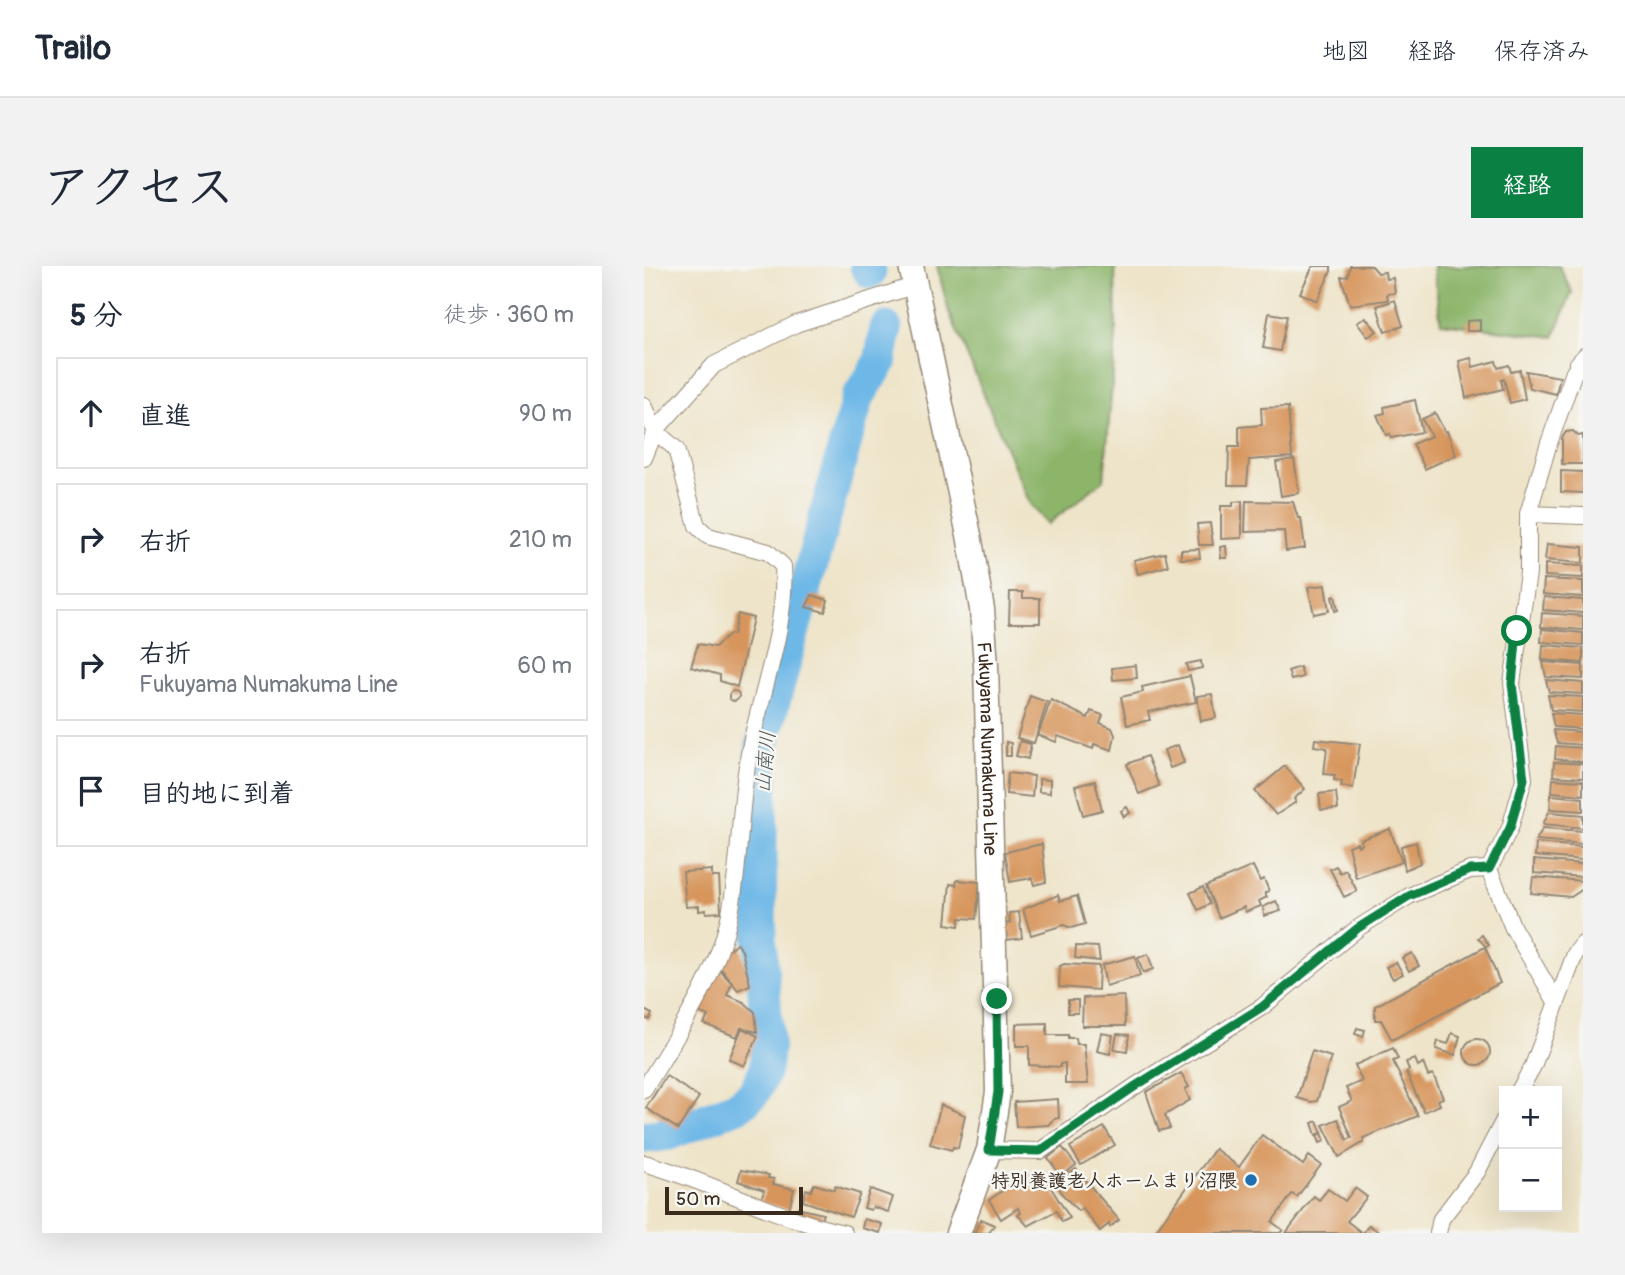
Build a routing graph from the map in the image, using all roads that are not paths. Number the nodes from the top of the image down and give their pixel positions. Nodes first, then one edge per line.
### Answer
1 (913, 276) edge
2 (1583, 352) edge
3 (1579, 369) edge
4 (644, 405) edge
5 (655, 430) junction
6 (644, 458) edge
7 (1528, 514) junction
8 (1583, 516) edge
9 (1489, 869) junction
10 (1583, 944) edge
11 (1555, 1000) junction
12 (1522, 1086) edge
13 (644, 1090) edge
14 (1499, 1130) edge
15 (989, 1150) junction
16 (644, 1163) edge
17 (844, 1233) edge
18 (958, 1233) edge
19 (1438, 1233) edge

1 - 5 street
1 - 15 main road, Fukuyama Numakuma Line
2 - 3 lane
3 - 7 street
4 - 5 street
5 - 6 street
5 - 13 street
7 - 8 street
7 - 9 street
9 - 11 street
9 - 15 street
10 - 11 street
11 - 12 street
14 - 19 street
15 - 18 main road, Fukuyama Numakuma Line
16 - 17 street

